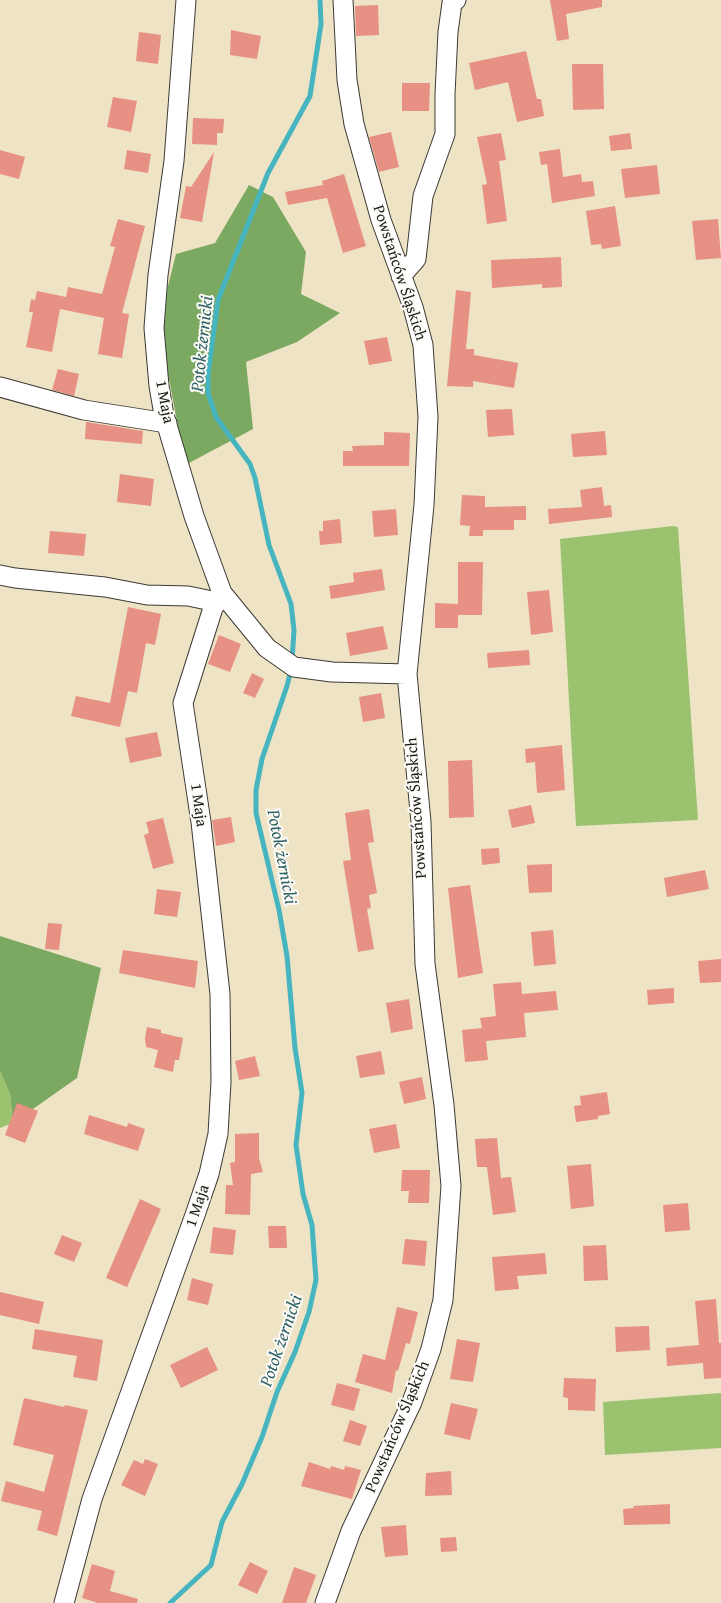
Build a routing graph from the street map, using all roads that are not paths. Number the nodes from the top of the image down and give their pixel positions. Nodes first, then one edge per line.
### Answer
1 (186, 0) edge
2 (343, 0) edge
3 (456, 0) edge
4 (401, 276) junction
5 (0, 387) edge
6 (167, 423) junction
7 (0, 575) edge
8 (219, 598) junction
9 (407, 674) junction
10 (64, 1603) edge
11 (325, 1603) edge

1 - 6 street, 1 Maja
2 - 4 street, Powstańców Śląskich
3 - 4 street
4 - 9 street, Powstańców Śląskich
5 - 6 street
6 - 8 street, 1 Maja
7 - 8 street
8 - 9 street
8 - 10 street, 1 Maja
9 - 11 street, Powstańców Śląskich

